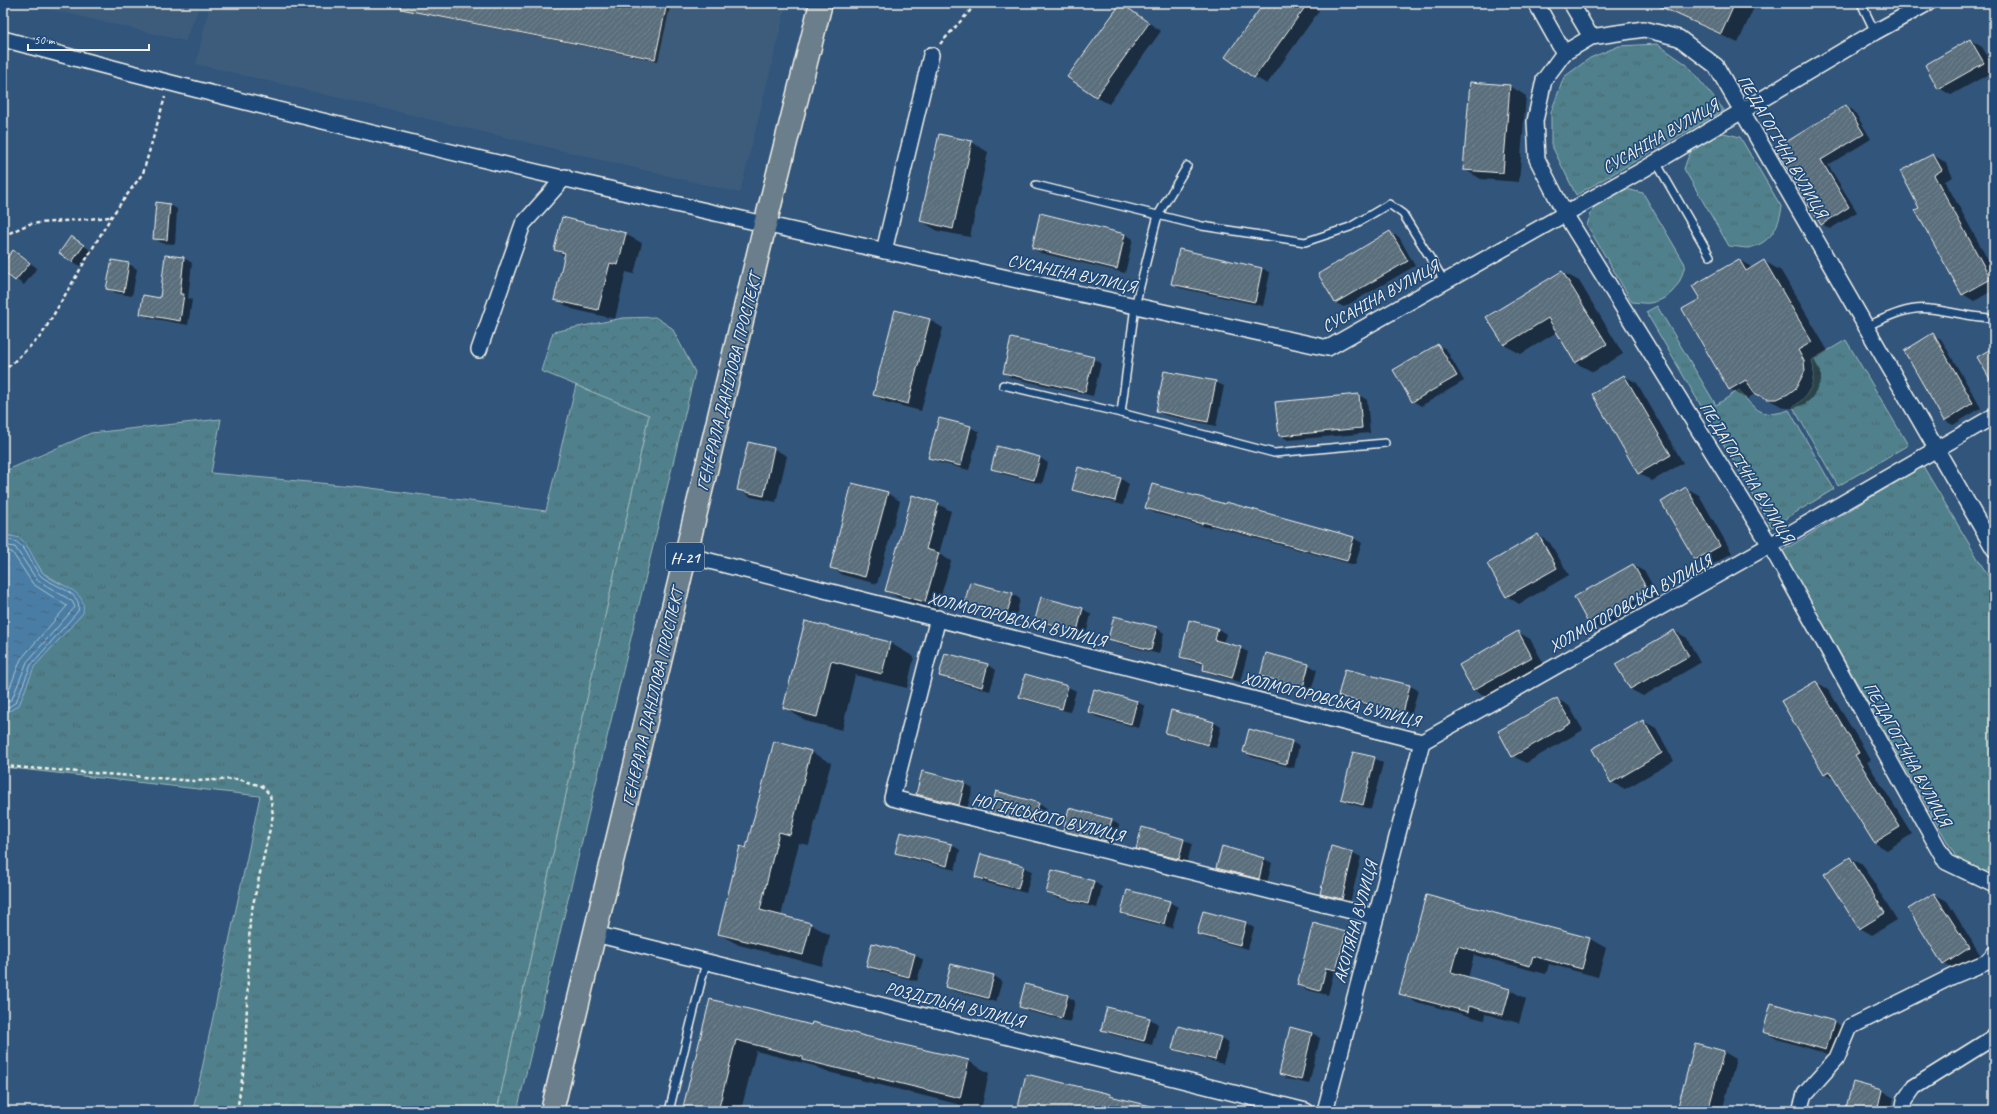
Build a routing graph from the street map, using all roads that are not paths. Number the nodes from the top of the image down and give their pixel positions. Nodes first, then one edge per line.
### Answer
1 (821, 3) edge
2 (1536, 3) edge
3 (1571, 3) edge
4 (1861, 3) edge
5 (1928, 3) edge
6 (1875, 32) junction
7 (1591, 37) junction
8 (3, 39) edge
9 (1564, 53) junction
10 (931, 56) road end
11 (1740, 111) junction
12 (1656, 162) junction
13 (1188, 166) dead end
14 (565, 178) junction
15 (1036, 185) dead end
16 (1565, 214) junction
17 (1158, 215) junction
18 (765, 225) junction
19 (884, 251) junction
20 (1710, 256) dead end
21 (1445, 282) junction
22 (1135, 306) junction
23 (1994, 318) edge
24 (1865, 327) junction
25 (479, 350) dead end
26 (1003, 385) dead end
27 (1121, 413) junction
28 (1994, 416) edge
29 (1385, 443) dead end
30 (1935, 449) junction
31 (1770, 545) junction
32 (1994, 549) edge
33 (686, 555) junction
34 (938, 618) junction
35 (1422, 742) junction
36 (1994, 885) edge
37 (1376, 917) junction
38 (595, 934) junction
39 (1994, 954) edge
40 (706, 962) junction
41 (1994, 1037) edge
42 (552, 1111) edge
43 (669, 1111) edge
44 (1306, 1111) edge
45 (1325, 1111) edge
46 (1800, 1111) edge
47 (1903, 1111) edge

1 - 18 main road, ГЕНЕРАЛА ДАНІЛОВА ПРОСПЕКТ / Н-21
2 - 9 street
3 - 7 street
4 - 6 lane
5 - 6 street, СУСАНІНА ВУЛИЦЯ
6 - 11 street, СУСАНІНА ВУЛИЦЯ
7 - 9 street, ПЕДАГОГІЧНА ВУЛИЦЯ
7 - 11 street, ПЕДАГОГІЧНА ВУЛИЦЯ
8 - 14 street, СУСАНІНА ВУЛИЦЯ
9 - 16 street, ПЕДАГОГІЧНА ВУЛИЦЯ
10 - 19 street
11 - 12 street, СУСАНІНА ВУЛИЦЯ
11 - 24 street, ПЕДАГОГІЧНА ВУЛИЦЯ
12 - 16 street, СУСАНІНА ВУЛИЦЯ
12 - 20 lane
13 - 17 lane
14 - 18 street, СУСАНІНА ВУЛИЦЯ
14 - 25 street
15 - 17 lane
16 - 21 street, СУСАНІНА ВУЛИЦЯ
16 - 31 street, ПЕДАГОГІЧНА ВУЛИЦЯ
17 - 21 lane
17 - 22 lane
18 - 19 street, СУСАНІНА ВУЛИЦЯ
18 - 33 main road, ГЕНЕРАЛА ДАНІЛОВА ПРОСПЕКТ / Н-21
19 - 22 street, СУСАНІНА ВУЛИЦЯ
21 - 22 street, СУСАНІНА ВУЛИЦЯ
22 - 27 lane
23 - 24 lane
24 - 30 street, ПЕДАГОГІЧНА ВУЛИЦЯ
26 - 27 lane
27 - 29 lane
28 - 30 street, ХОЛМОГОРОВСЬКА ВУЛИЦЯ
30 - 31 street, ХОЛМОГОРОВСЬКА ВУЛИЦЯ
30 - 32 street, ПЕДАГОГІЧНА ВУЛИЦЯ
31 - 35 street, ХОЛМОГОРОВСЬКА ВУЛИЦЯ
31 - 36 street, ПЕДАГОГІЧНА ВУЛИЦЯ
33 - 34 street, ХОЛМОГОРОВСЬКА ВУЛИЦЯ
33 - 38 main road, ГЕНЕРАЛА ДАНІЛОВА ПРОСПЕКТ / Н-21
34 - 35 street, ХОЛМОГОРОВСЬКА ВУЛИЦЯ
34 - 37 street, НОГІНСЬКОГО ВУЛИЦЯ
35 - 37 street, АКОПЯНА ВУЛИЦЯ
37 - 45 street, АКОПЯНА ВУЛИЦЯ
38 - 40 street, РОЗДІЛЬНА ВУЛИЦЯ
38 - 42 main road, ГЕНЕРАЛА ДАНІЛОВА ПРОСПЕКТ / Н-21
39 - 46 street
40 - 43 lane
40 - 44 street, РОЗДІЛЬНА ВУЛИЦЯ
41 - 47 street

